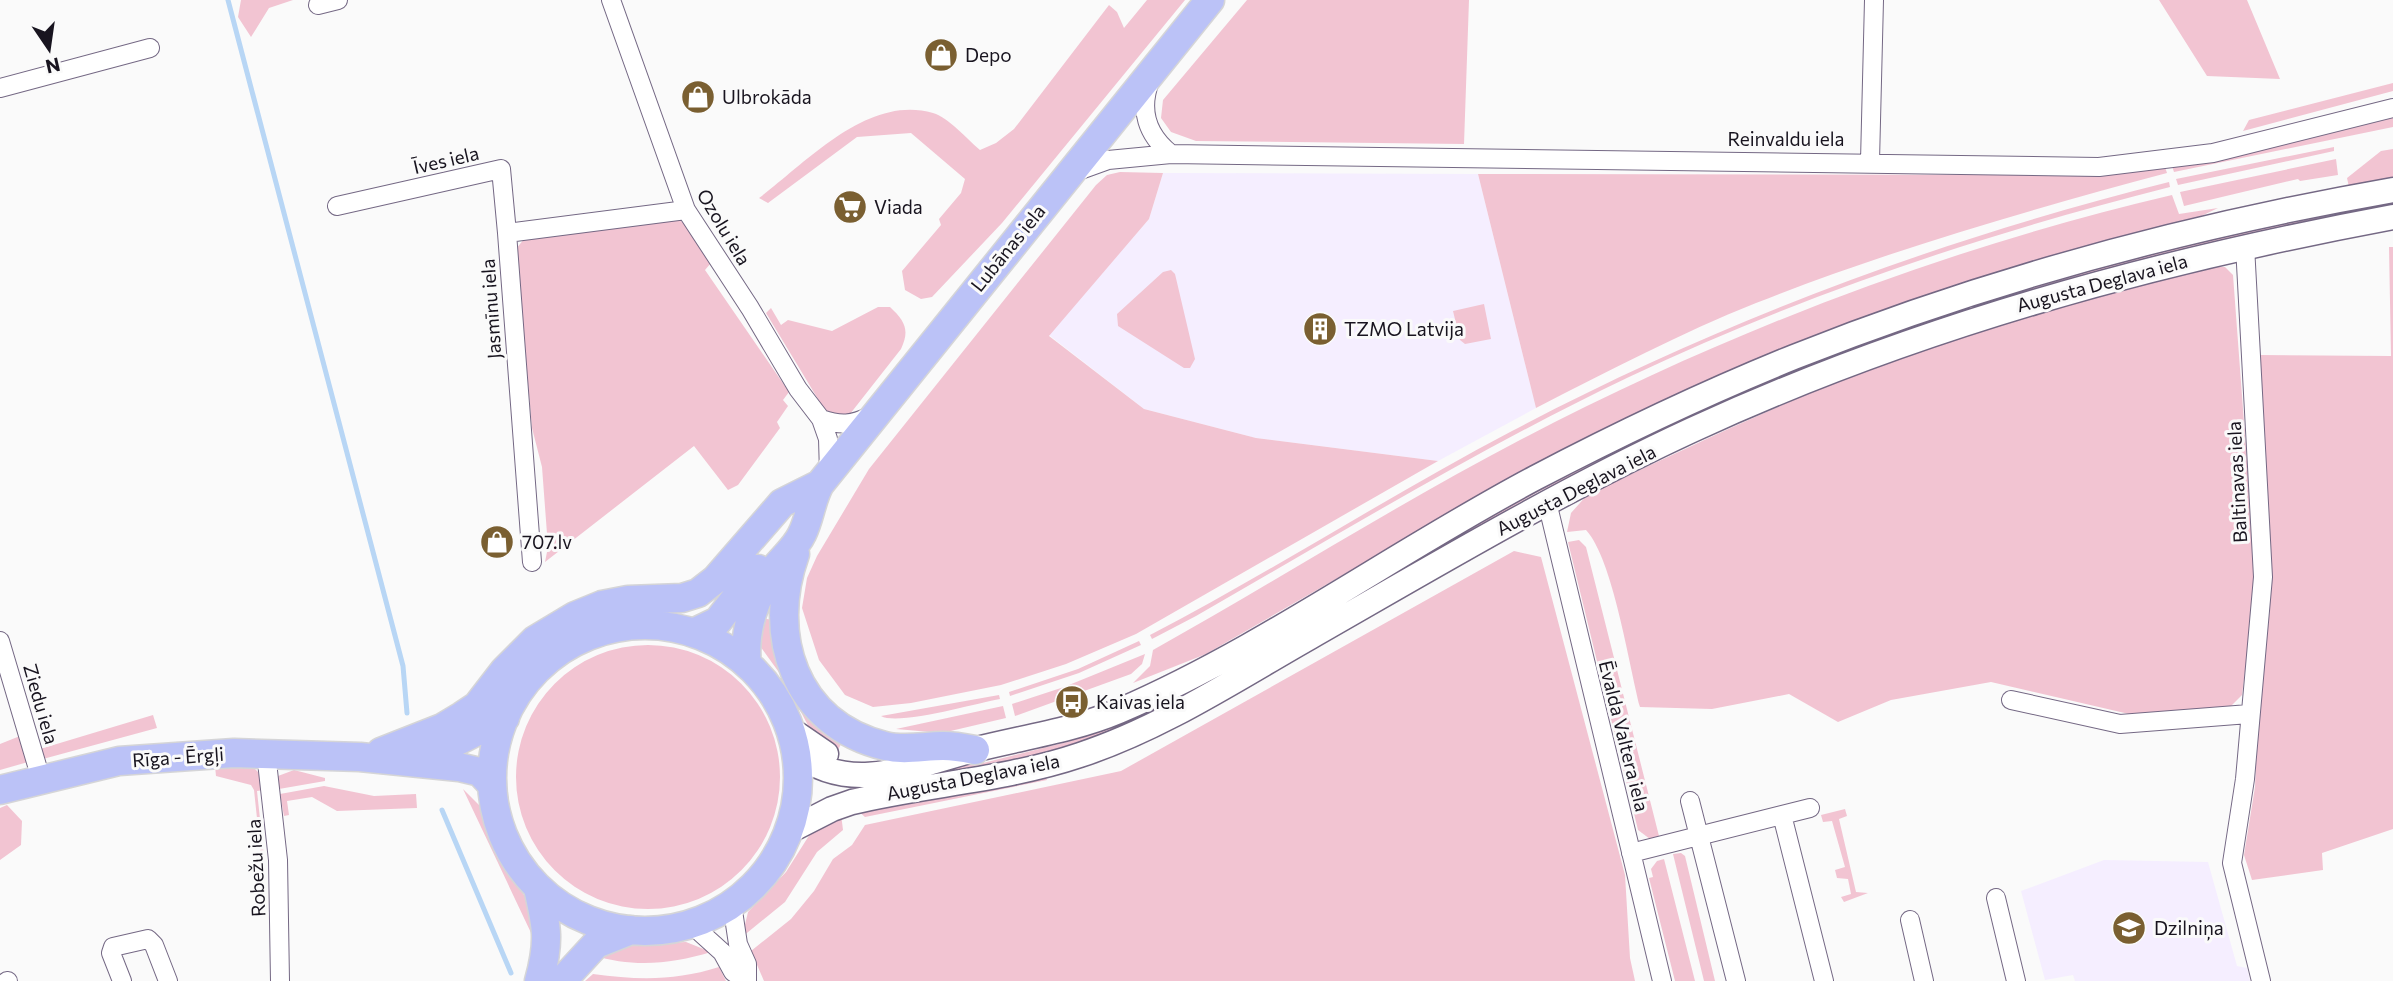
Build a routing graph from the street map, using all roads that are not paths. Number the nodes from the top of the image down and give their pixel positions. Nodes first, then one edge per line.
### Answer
1 (338, 0) edge
2 (611, 0) edge
3 (1210, 0) edge
4 (1874, 0) edge
5 (318, 5) dead end
6 (150, 48) dead end
7 (1155, 68) junction
8 (0, 88) edge
9 (2393, 107) edge
10 (1171, 154) junction
11 (1870, 161) junction
12 (1066, 176) junction
13 (2393, 190) edge
14 (337, 206) dead end
15 (686, 210) junction
16 (2393, 217) edge
17 (507, 233) junction
18 (2245, 246) junction
19 (878, 412) junction
20 (821, 419) junction
21 (820, 486) junction
22 (1547, 502) junction
23 (790, 531) junction
24 (532, 562) dead end
25 (661, 626) junction
26 (693, 633) junction
27 (0, 640) edge
28 (747, 664) junction
29 (2011, 700) dead end
30 (2249, 714) junction
31 (505, 718) junction
32 (794, 742) junction
33 (975, 750) junction
34 (266, 753) junction
35 (370, 754) junction
36 (41, 779) junction
37 (0, 790) edge
38 (494, 797) junction
39 (1690, 801) dead end
40 (1810, 808) dead end
41 (1782, 816) junction
42 (789, 831) junction
43 (1699, 836) junction
44 (1631, 853) junction
45 (538, 888) junction
46 (1996, 898) dead end
47 (732, 904) junction
48 (1910, 920) dead end
49 (691, 924) junction
50 (618, 928) junction
51 (122, 981) edge
52 (168, 981) edge
53 (280, 981) edge
54 (539, 981) edge
55 (550, 981) edge
56 (562, 981) edge
57 (747, 981) edge
58 (1662, 981) edge
59 (1735, 981) edge
60 (1824, 981) edge
61 (1924, 981) edge
62 (2015, 981) edge
63 (2261, 981) edge

1 - 5 street
2 - 15 street, Ozolu iela
3 - 7 main road, Lubānas iela
4 - 11 street
6 - 8 street
7 - 10 street
7 - 12 main road, Lubānas iela
9 - 11 street, Reinvaldu iela
10 - 11 street, Reinvaldu iela
10 - 12 street, Reinvaldu iela
12 - 19 main road, Lubānas iela
13 - 33 main road, Augusta Deglava iela
14 - 17 street, Īves iela
15 - 17 street, Jasmīnu iela
15 - 20 street, Ozolu iela
16 - 18 main road, Augusta Deglava iela
17 - 24 street, Jasmīnu iela
18 - 22 main road, Augusta Deglava iela
18 - 30 street, Baltinavas iela
19 - 20 street
19 - 21 main road, Lubānas iela
20 - 21 street, Ozolu iela
21 - 23 main road, Lubānas iela
21 - 35 main road
22 - 42 main road, Augusta Deglava iela
22 - 44 street, Ēvalda Valtera iela
23 - 25 main road, Lubānas iela
23 - 26 main road, Lubānas iela
23 - 28 main road, Lubānas iela
23 - 33 main road
25 - 26 main road
25 - 31 main road
26 - 28 main road
27 - 36 street, Ziedu iela
28 - 32 main road
29 - 30 street
30 - 63 street, Baltinavas iela
31 - 35 main road, Rīga - Ērgļi
31 - 38 main road
32 - 33 main road, Augusta Deglava iela
32 - 42 main road
34 - 35 main road, Rīga - Ērgļi
34 - 36 main road, Rīga - Ērgļi
34 - 53 street, Robežu iela
35 - 38 main road, Rīga - Ērgļi
36 - 37 main road, Rīga - Ērgļi
38 - 45 main road
39 - 43 street
40 - 41 street
41 - 43 street
41 - 60 street
42 - 47 main road
43 - 44 street
43 - 59 street
44 - 58 street, Ēvalda Valtera iela
45 - 50 main road
45 - 54 main road
46 - 62 street
47 - 49 main road
47 - 57 street
48 - 61 street
49 - 50 main road
49 - 57 street
50 - 55 main road
50 - 56 main road
51 - 52 street

